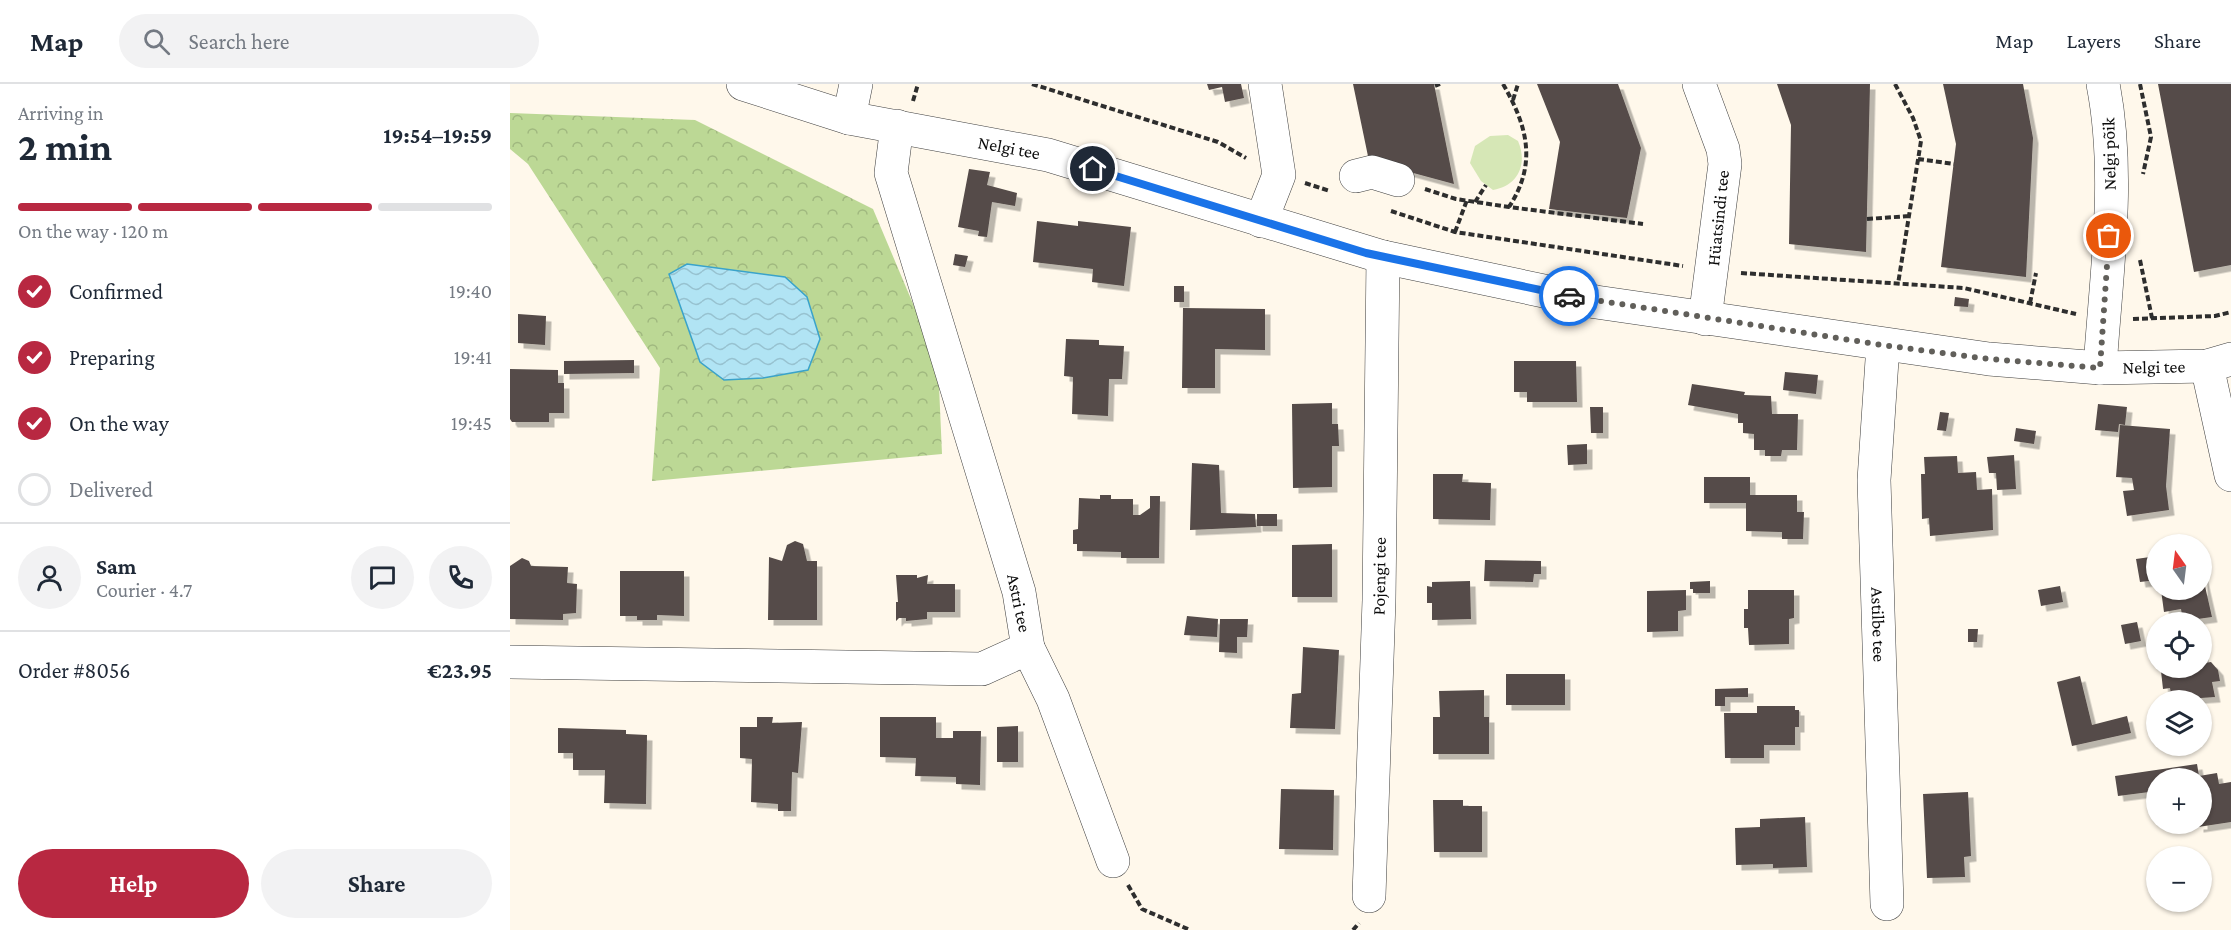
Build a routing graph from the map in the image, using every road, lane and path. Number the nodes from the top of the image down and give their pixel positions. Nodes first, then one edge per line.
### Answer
1 (743, 84) edge
2 (856, 84) edge
3 (1032, 84) edge
4 (1265, 84) edge
5 (1503, 84) edge
6 (1518, 84) edge
7 (1700, 84) edge
8 (1894, 84) edge
9 (2103, 84) edge
10 (1513, 101) junction
11 (849, 118) junction
12 (897, 126) junction
13 (1918, 159) junction
14 (1953, 165) dead end
15 (1279, 175) junction
16 (1398, 180) joint
17 (1348, 185) joint
18 (1486, 185) dead end
19 (1467, 201) junction
20 (1475, 202) junction
21 (1509, 207) junction
22 (1382, 208) dead end
23 (1910, 216) junction
24 (1867, 219) dead end
25 (1261, 221) junction
26 (1643, 224) dead end
27 (1455, 232) junction
28 (1383, 257) junction
29 (1712, 271) junction
30 (2036, 273) dead end
31 (1898, 284) junction
32 (2030, 303) junction
33 (2231, 312) edge
34 (1705, 319) junction
35 (2103, 320) junction
36 (1882, 345) junction
37 (2219, 363) edge
38 (2100, 368) junction
39 (2231, 475) edge
40 (1028, 648) junction
41 (510, 662) edge
42 (1113, 861) joint
43 (1370, 896) dead end
44 (1887, 904) dead end
45 (1190, 930) edge

1 - 11 street, Nelgi tee
2 - 11 street
3 - 15 path
4 - 15 street
5 - 10 path
6 - 10 path
7 - 29 street, Hüatsindi tee
8 - 13 path
9 - 35 street, Nelgi põik
10 - 21 path
11 - 12 street, Nelgi tee
12 - 25 street, Nelgi tee
12 - 40 street, Astri tee
13 - 14 path
13 - 23 path
15 - 17 path
15 - 25 street
16 - 17 street
16 - 19 path
18 - 20 path
19 - 20 path
19 - 27 path
20 - 21 path
21 - 26 path
22 - 27 path
23 - 24 path
23 - 31 path
25 - 28 street, Nelgi tee
27 - 29 path
28 - 34 street, Nelgi tee
28 - 43 street, Pojengi tee
29 - 31 path
29 - 34 street, Hüatsindi tee
30 - 32 path
31 - 32 path
32 - 35 path
33 - 35 path
34 - 36 street, Nelgi tee
35 - 38 street, Nelgi põik
36 - 38 street, Nelgi tee
36 - 44 street, Astilbe tee
37 - 38 street, Nelgi tee
37 - 39 street
40 - 41 street, Astri tee
40 - 42 street
42 - 45 path

